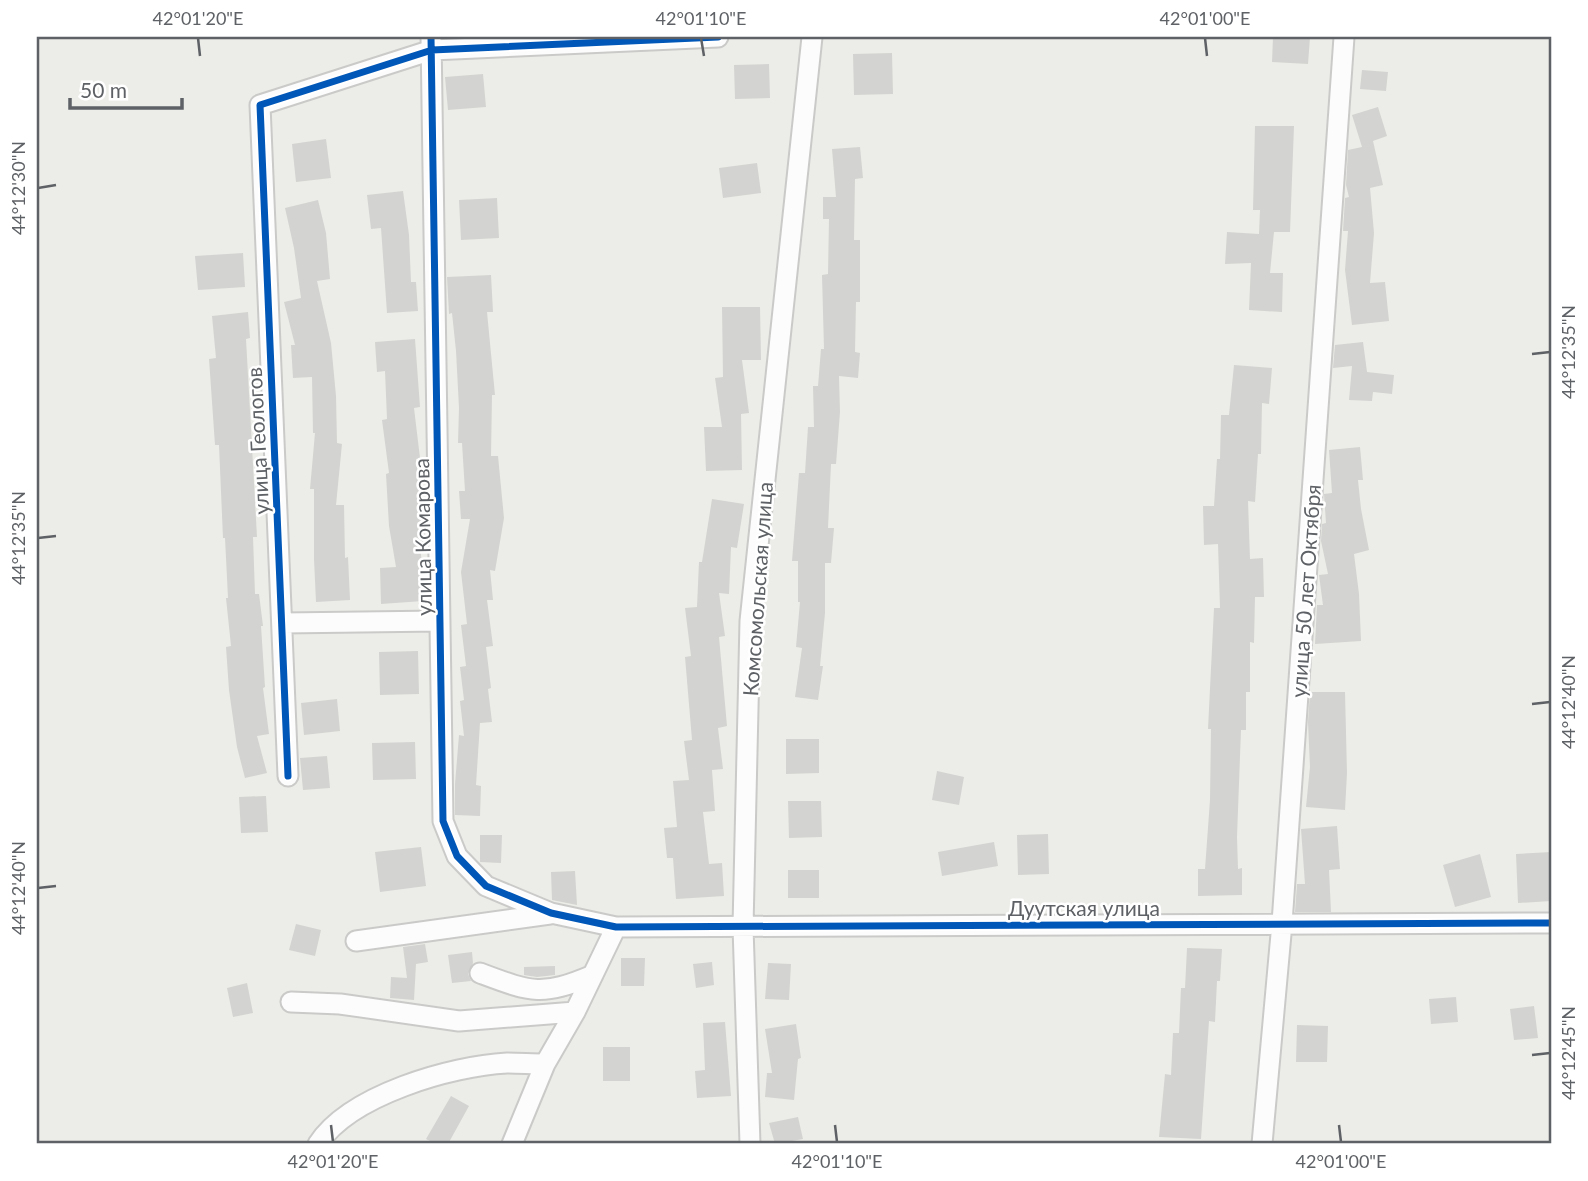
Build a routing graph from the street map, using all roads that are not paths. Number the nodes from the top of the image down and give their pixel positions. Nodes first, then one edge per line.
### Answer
1 (718, 37) edge
2 (812, 37) edge
3 (1344, 37) edge
4 (432, 43) edge
5 (440, 621) junction
6 (283, 623) junction
7 (288, 776) dead end
8 (551, 914) junction
9 (1282, 923) junction
10 (1551, 923) edge
11 (616, 927) junction
12 (743, 928) junction
13 (356, 941) dead end
14 (481, 973) dead end
15 (593, 975) junction
16 (291, 1002) dead end
17 (575, 1012) junction
18 (545, 1064) junction
19 (318, 1144) edge
20 (512, 1144) edge
21 (750, 1144) edge
22 (1262, 1144) edge

1 - 4 street
2 - 12 street, Комсомольская улица
3 - 9 street, улица 50 лет Октября
4 - 5 street, улица Комарова
4 - 6 street, улица Геологов
5 - 6 street
5 - 8 street, улица Комарова
6 - 7 street, улица Геологов
8 - 11 street, улица Комарова
8 - 13 street
9 - 10 street, Дуутская улица
9 - 12 street, Дуутская улица
9 - 22 street, улица 50 лет Октября
11 - 12 street, Дуутская улица
11 - 15 street
12 - 21 street, Комсомольская улица
14 - 15 street
15 - 17 street
16 - 17 street
17 - 18 street
18 - 19 street
18 - 20 street

